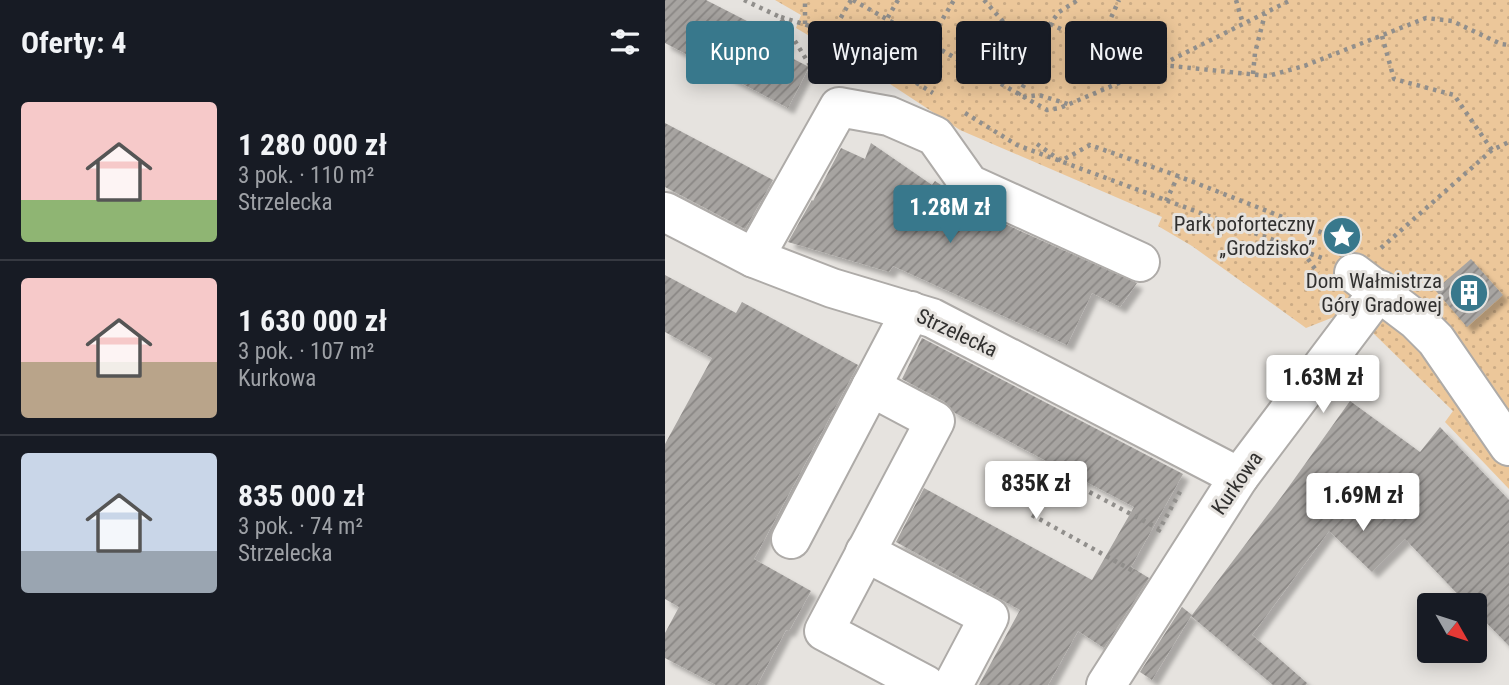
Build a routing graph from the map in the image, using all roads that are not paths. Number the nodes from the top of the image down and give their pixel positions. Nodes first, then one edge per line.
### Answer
1 (665, 212) edge
2 (754, 258) junction
3 (1140, 262) dead end
4 (911, 312) junction
5 (871, 387) junction
6 (1509, 446) edge
7 (1239, 477) junction
8 (791, 538) dead end
9 (865, 552) junction
10 (926, 685) edge
11 (953, 685) edge
12 (1105, 685) edge

1 - 2 street, Strzelecka
2 - 3 street
2 - 4 street, Strzelecka
4 - 5 street
4 - 7 street, Strzelecka
5 - 8 street
5 - 9 street
6 - 7 street, Kurkowa
7 - 12 street, Kurkowa
9 - 10 street
9 - 11 street

